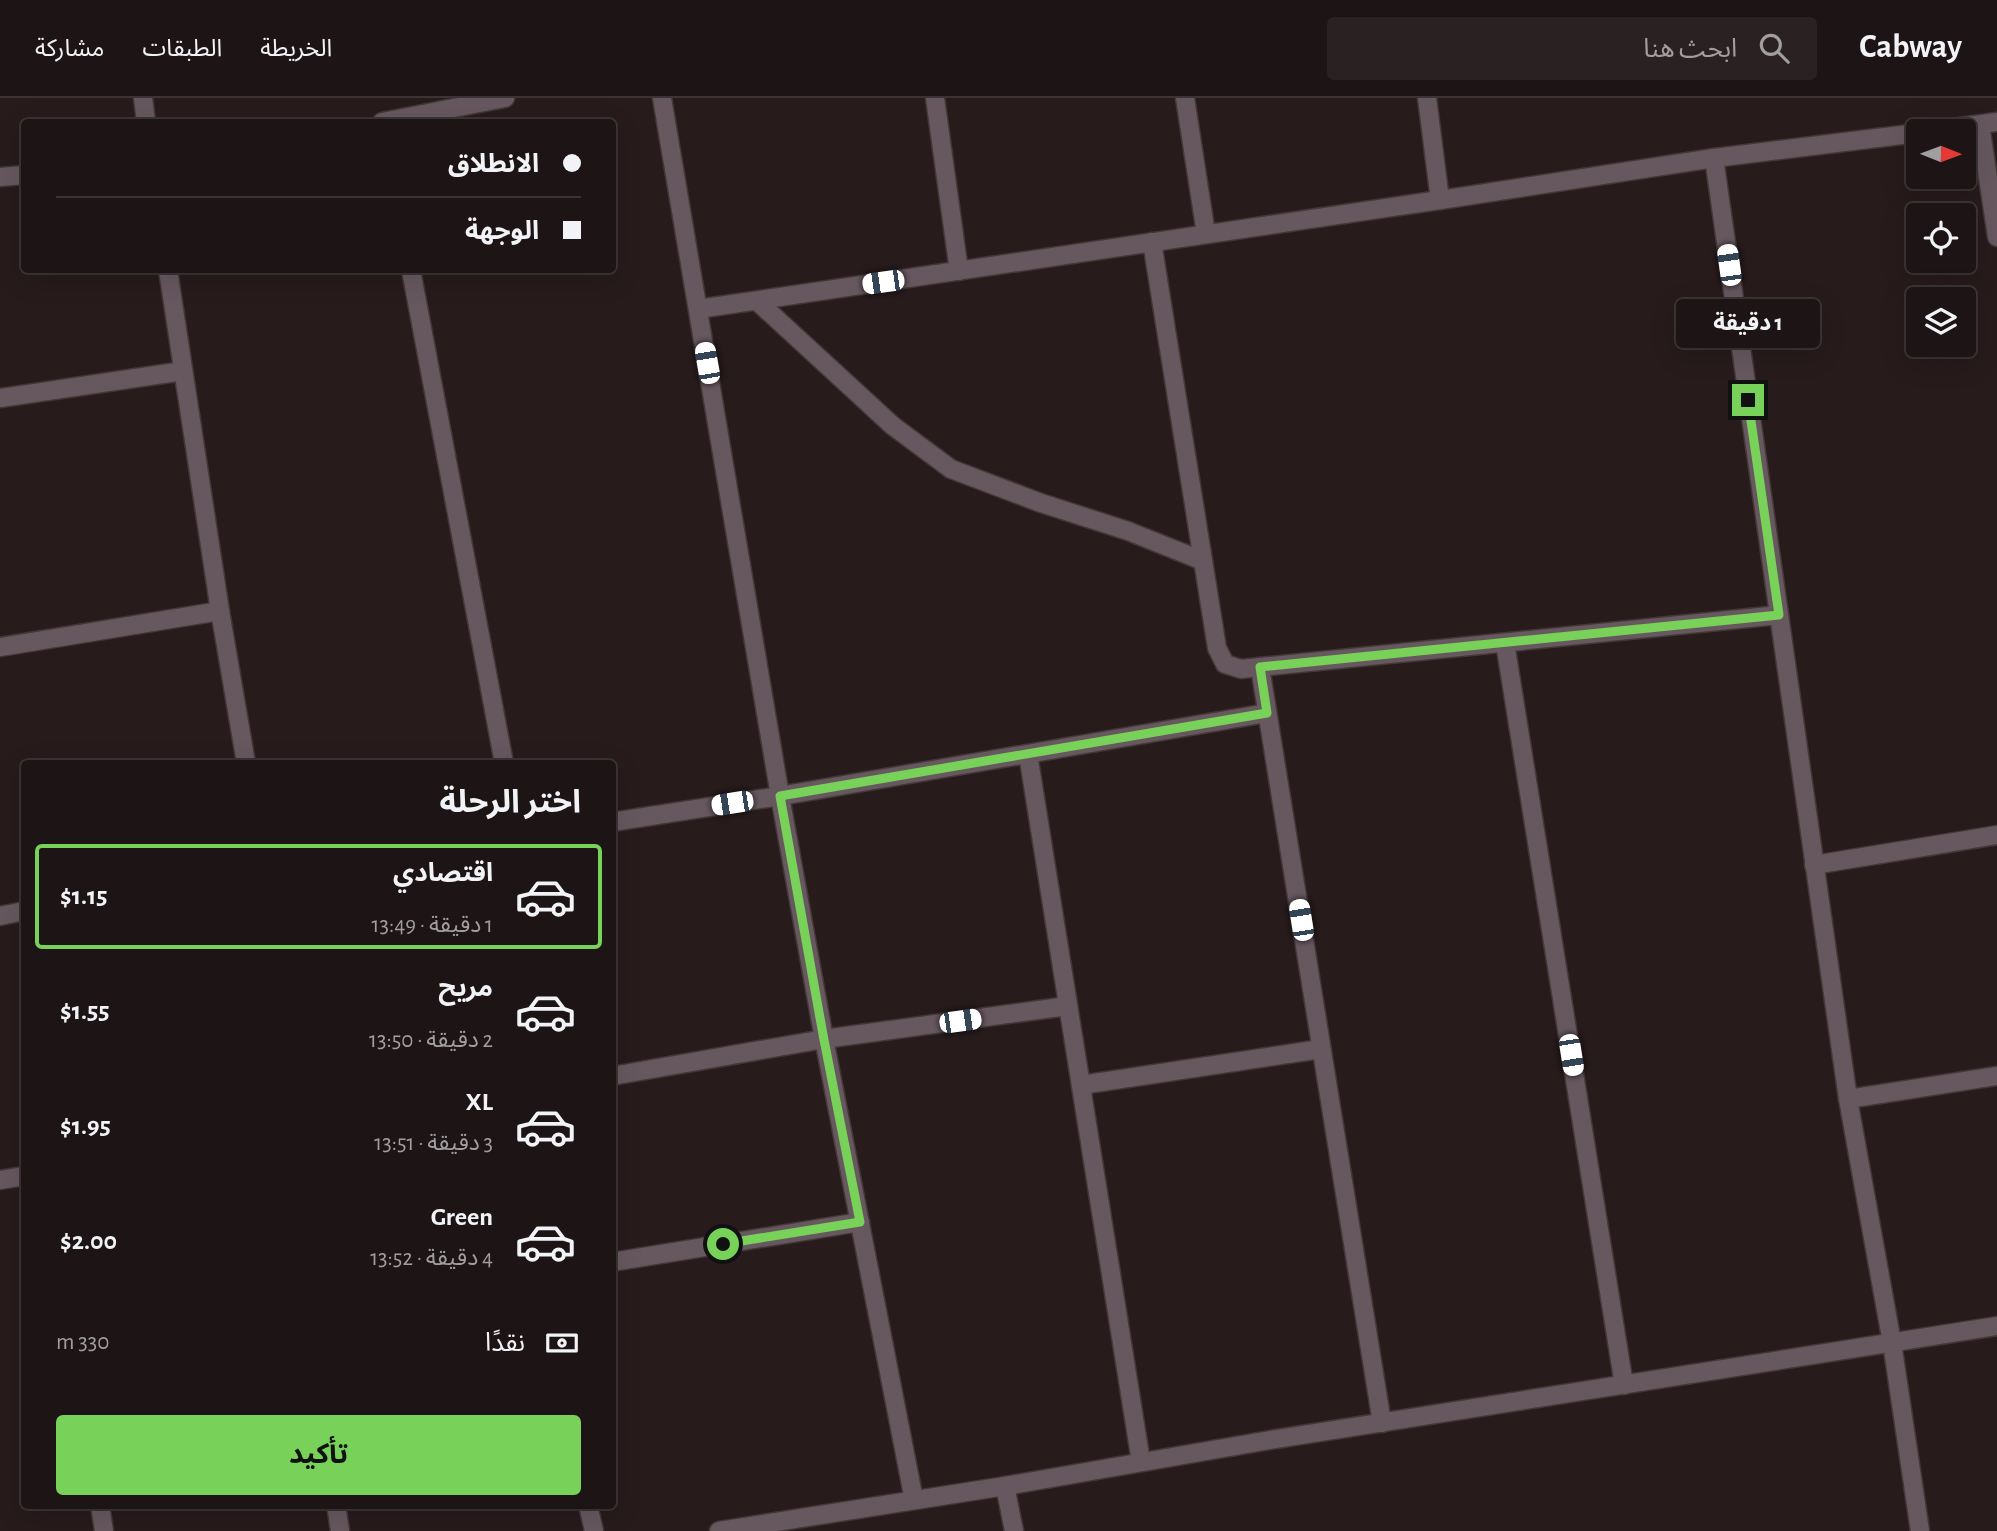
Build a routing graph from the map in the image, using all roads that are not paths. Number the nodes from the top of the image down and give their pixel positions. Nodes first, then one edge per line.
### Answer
1 (143, 98) edge
2 (505, 98) edge
3 (662, 98) edge
4 (934, 98) edge
5 (1185, 98) edge
6 (1427, 98) edge
7 (146, 119) edge
8 (398, 119) edge
9 (1988, 124) edge
10 (1906, 134) edge
11 (1714, 158) junction
12 (21, 175) edge
13 (0, 177) edge
14 (1440, 200) junction
15 (1206, 234) junction
16 (1997, 237) edge
17 (1152, 242) junction
18 (959, 271) junction
19 (168, 273) edge
20 (412, 273) edge
21 (757, 301) junction
22 (698, 309) junction
23 (183, 371) junction
24 (0, 398) edge
25 (1203, 561) junction
26 (220, 611) junction
27 (1779, 615) junction
28 (1505, 643) junction
29 (0, 647) edge
30 (1260, 667) junction
31 (1267, 713) junction
32 (1028, 754) junction
33 (245, 760) edge
34 (503, 760) edge
35 (780, 796) junction
36 (616, 821) edge
37 (1997, 835) edge
38 (1814, 865) junction
39 (21, 912) edge
40 (0, 916) edge
41 (1068, 1006) junction
42 (824, 1040) junction
43 (1321, 1049) junction
44 (616, 1075) edge
45 (1997, 1076) edge
46 (1081, 1085) junction
47 (1849, 1098) junction
48 (21, 1176) edge
49 (0, 1180) edge
50 (860, 1222) junction
51 (616, 1261) edge
52 (1997, 1326) edge
53 (1892, 1343) junction
54 (1624, 1385) junction
55 (1382, 1423) junction
56 (1141, 1462) junction
57 (1005, 1486) junction
58 (914, 1500) junction
59 (101, 1509) edge
60 (337, 1509) edge
61 (590, 1509) edge
62 (104, 1531) edge
63 (340, 1531) edge
64 (594, 1531) edge
65 (719, 1531) edge
66 (1014, 1531) edge
67 (1920, 1531) edge

1 - 7 street
2 - 8 street
3 - 22 street
4 - 18 street
5 - 15 street
6 - 14 street
9 - 16 street
10 - 11 street
11 - 14 street
11 - 27 street
12 - 13 street
14 - 15 street
15 - 17 street
17 - 18 street
17 - 25 street
18 - 21 street
19 - 23 street
20 - 34 street
21 - 22 street
21 - 25 street
22 - 35 street
23 - 24 street
23 - 26 street
25 - 30 street
26 - 29 street
26 - 33 street
27 - 28 street
27 - 38 street
28 - 30 street
28 - 54 street
30 - 31 street
31 - 32 street
31 - 43 street
32 - 35 street
32 - 41 street
35 - 36 street
35 - 42 street
37 - 38 street
38 - 47 street
39 - 40 street
41 - 42 street
41 - 46 street
42 - 44 street
42 - 50 street
43 - 46 street
43 - 55 street
45 - 47 street
46 - 56 street
47 - 53 street
48 - 49 street
50 - 51 street
50 - 58 street
52 - 53 street
53 - 54 street
53 - 67 street
54 - 55 street
55 - 56 street
56 - 57 street
57 - 58 street
57 - 66 street
58 - 65 street
59 - 62 street
60 - 63 street
61 - 64 street

